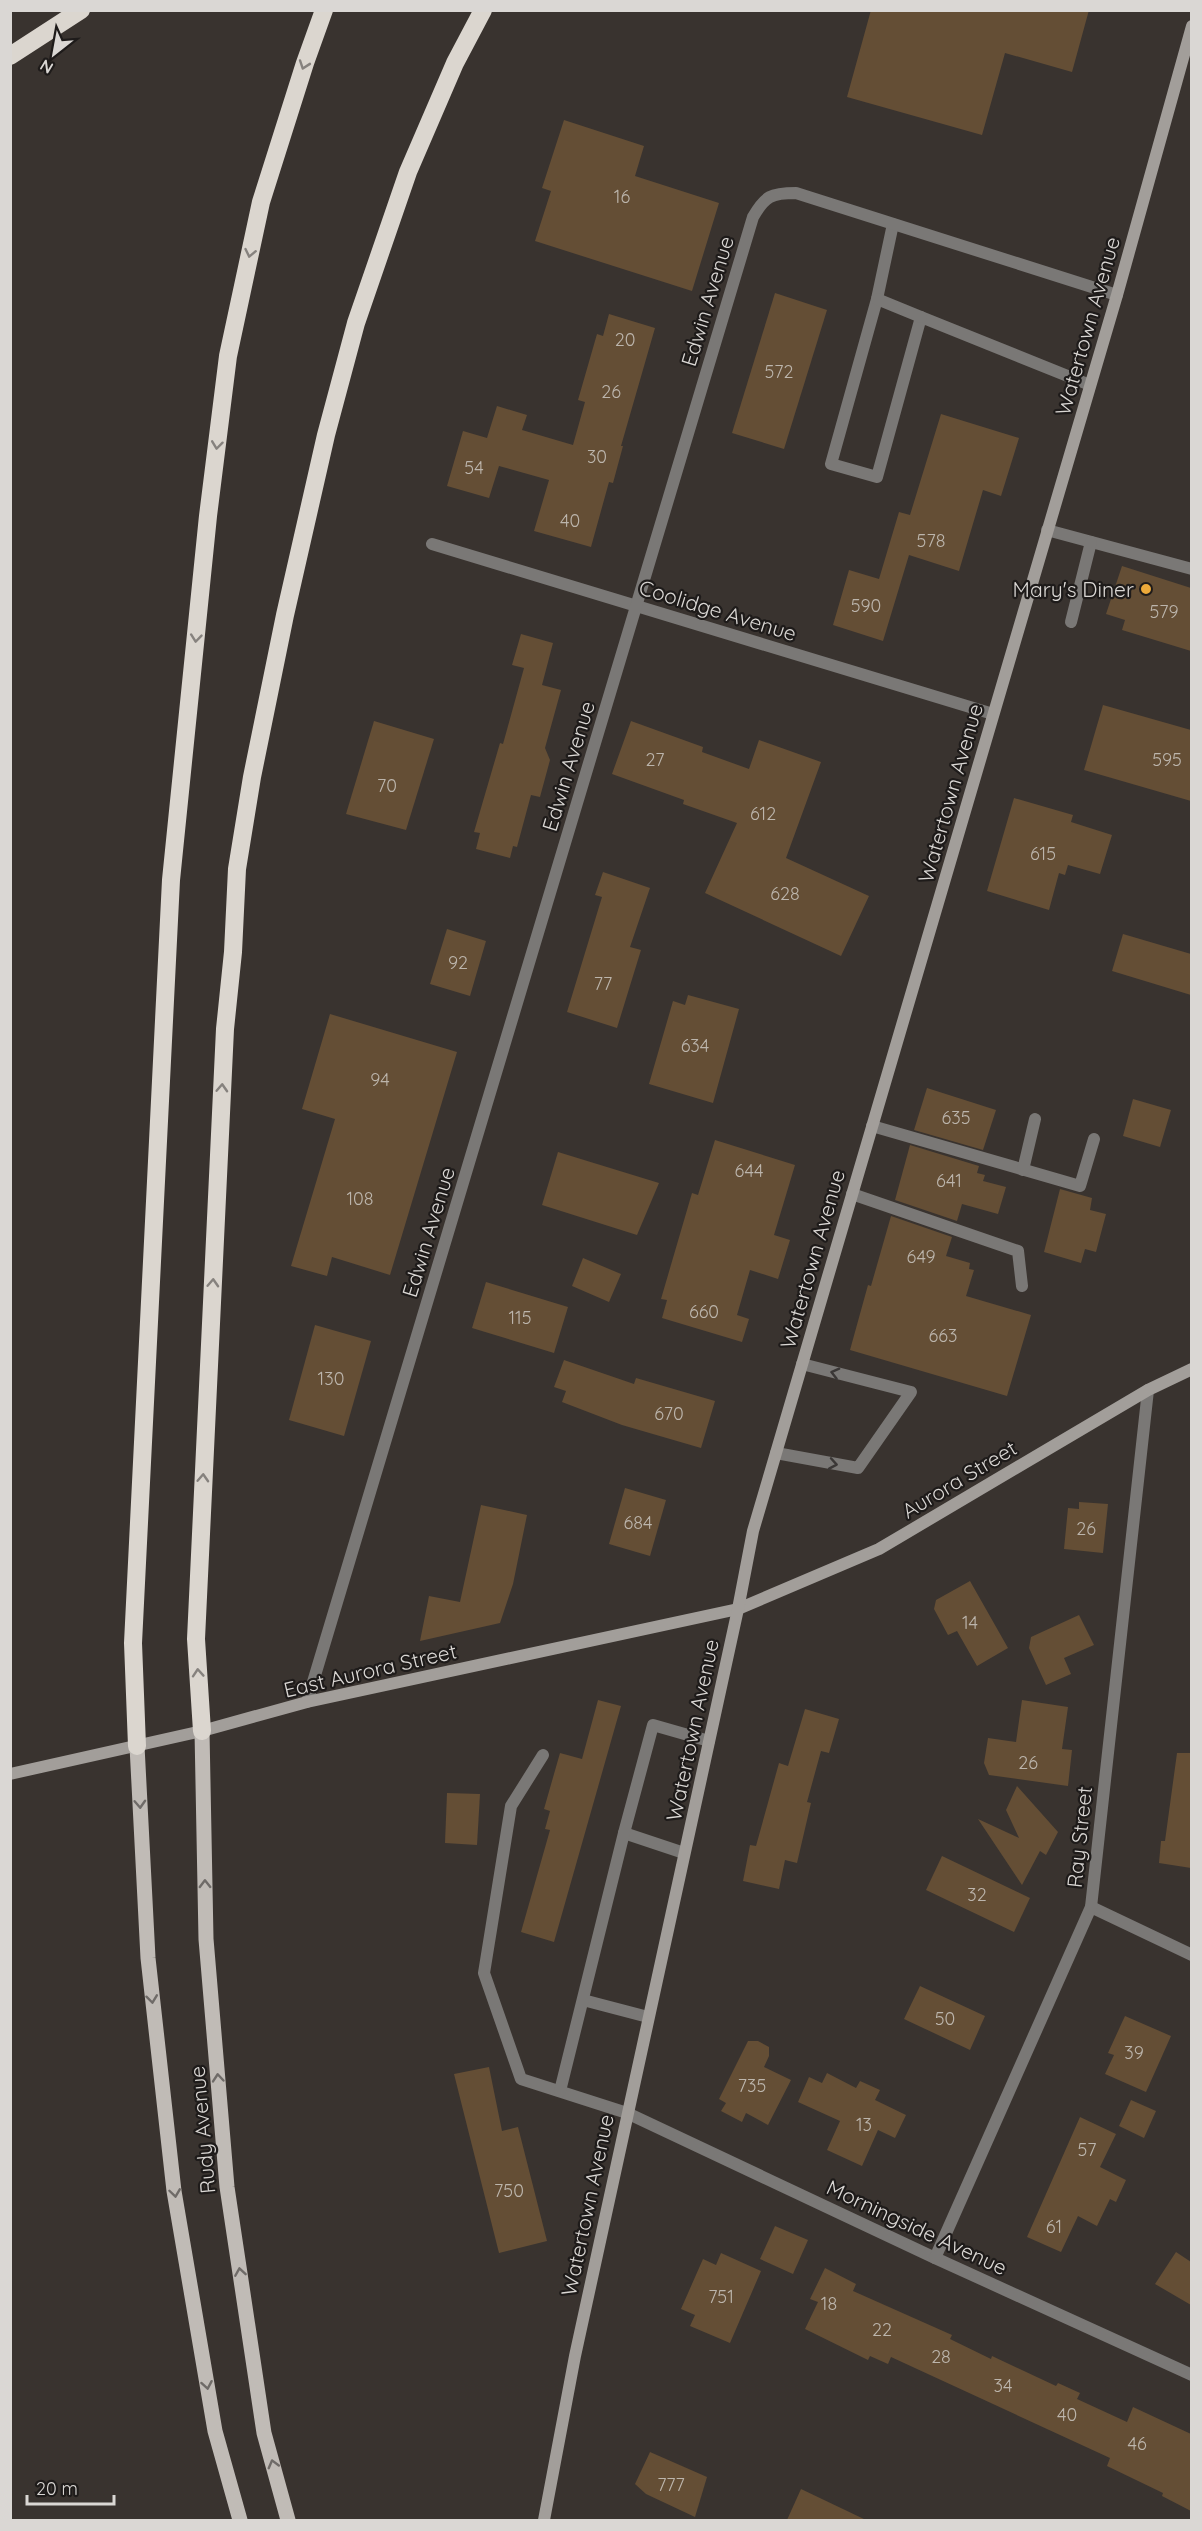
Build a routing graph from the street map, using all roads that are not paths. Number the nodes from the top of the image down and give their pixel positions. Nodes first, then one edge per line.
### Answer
1 (81, 10) edge
2 (324, 10) edge
3 (483, 10) edge
4 (1191, 26) edge
5 (10, 56) edge
6 (893, 224) junction
7 (1117, 295) junction
8 (877, 299) junction
9 (921, 317) junction
10 (1090, 385) junction
11 (1047, 530) junction
12 (1091, 542) junction
13 (432, 544) dead end
14 (1191, 569) edge
15 (636, 606) junction
16 (1071, 622) dead end
17 (993, 714) junction
18 (1035, 1119) dead end
19 (872, 1126) junction
20 (1094, 1139) dead end
21 (1023, 1170) junction
22 (852, 1194) junction
23 (1022, 1286) dead end
24 (802, 1364) junction
25 (1191, 1368) edge
26 (1148, 1390) junction
27 (776, 1453) junction
28 (738, 1609) junction
29 (307, 1702) junction
30 (202, 1731) junction
31 (710, 1741) junction
32 (137, 1746) junction
33 (543, 1755) dead end
34 (10, 1774) edge
35 (624, 1833) junction
36 (684, 1853) junction
37 (1091, 1907) junction
38 (1191, 1955) edge
39 (583, 2000) junction
40 (648, 2018) junction
41 (560, 2091) junction
42 (627, 2113) junction
43 (935, 2258) junction
44 (1191, 2375) edge
45 (240, 2520) edge
46 (288, 2520) edge
47 (544, 2520) edge

1 - 5 highway
2 -> 32 highway
30 -> 3 highway
4 - 7 main road, Watertown Avenue
6 - 7 street, Edwin Avenue
6 - 8 street
6 - 15 street, Edwin Avenue
7 - 10 main road, Watertown Avenue
8 - 9 street
8 - 9 street
9 - 10 street
10 - 11 main road, Watertown Avenue
11 - 12 street
11 - 17 main road, Watertown Avenue
12 - 14 street
12 - 16 street
13 - 15 street, Coolidge Avenue
15 - 17 street, Coolidge Avenue
15 - 29 street, Edwin Avenue
17 - 19 main road, Watertown Avenue
18 - 21 street
19 - 21 street
19 - 22 main road, Watertown Avenue
20 - 21 street
22 - 23 street
22 - 24 main road, Watertown Avenue
24 - 27 main road, Watertown Avenue
27 -> 24 street
25 - 26 main road, Aurora Street
26 - 28 main road, Aurora Street
26 - 37 street, Ray Street
27 - 28 main road, Watertown Avenue
28 - 29 main road, East Aurora Street
28 - 31 main road, Watertown Avenue
29 - 30 main road, East Aurora Street
30 - 32 main road, East Aurora Street
46 -> 30 main road, Rudy Avenue
31 - 35 street
31 - 36 main road, Watertown Avenue
32 - 34 main road, East Aurora Street
32 -> 45 main road, Rudy Avenue
33 - 41 street, Morningside Avenue
35 - 36 street
35 - 39 street
36 - 40 main road, Watertown Avenue
37 - 38 street
37 - 43 street, Ray Street
39 - 40 street
39 - 41 street
40 - 42 main road, Watertown Avenue
41 - 42 street, Morningside Avenue
42 - 43 street, Morningside Avenue
42 - 47 main road, Watertown Avenue
43 - 44 street, Morningside Avenue

